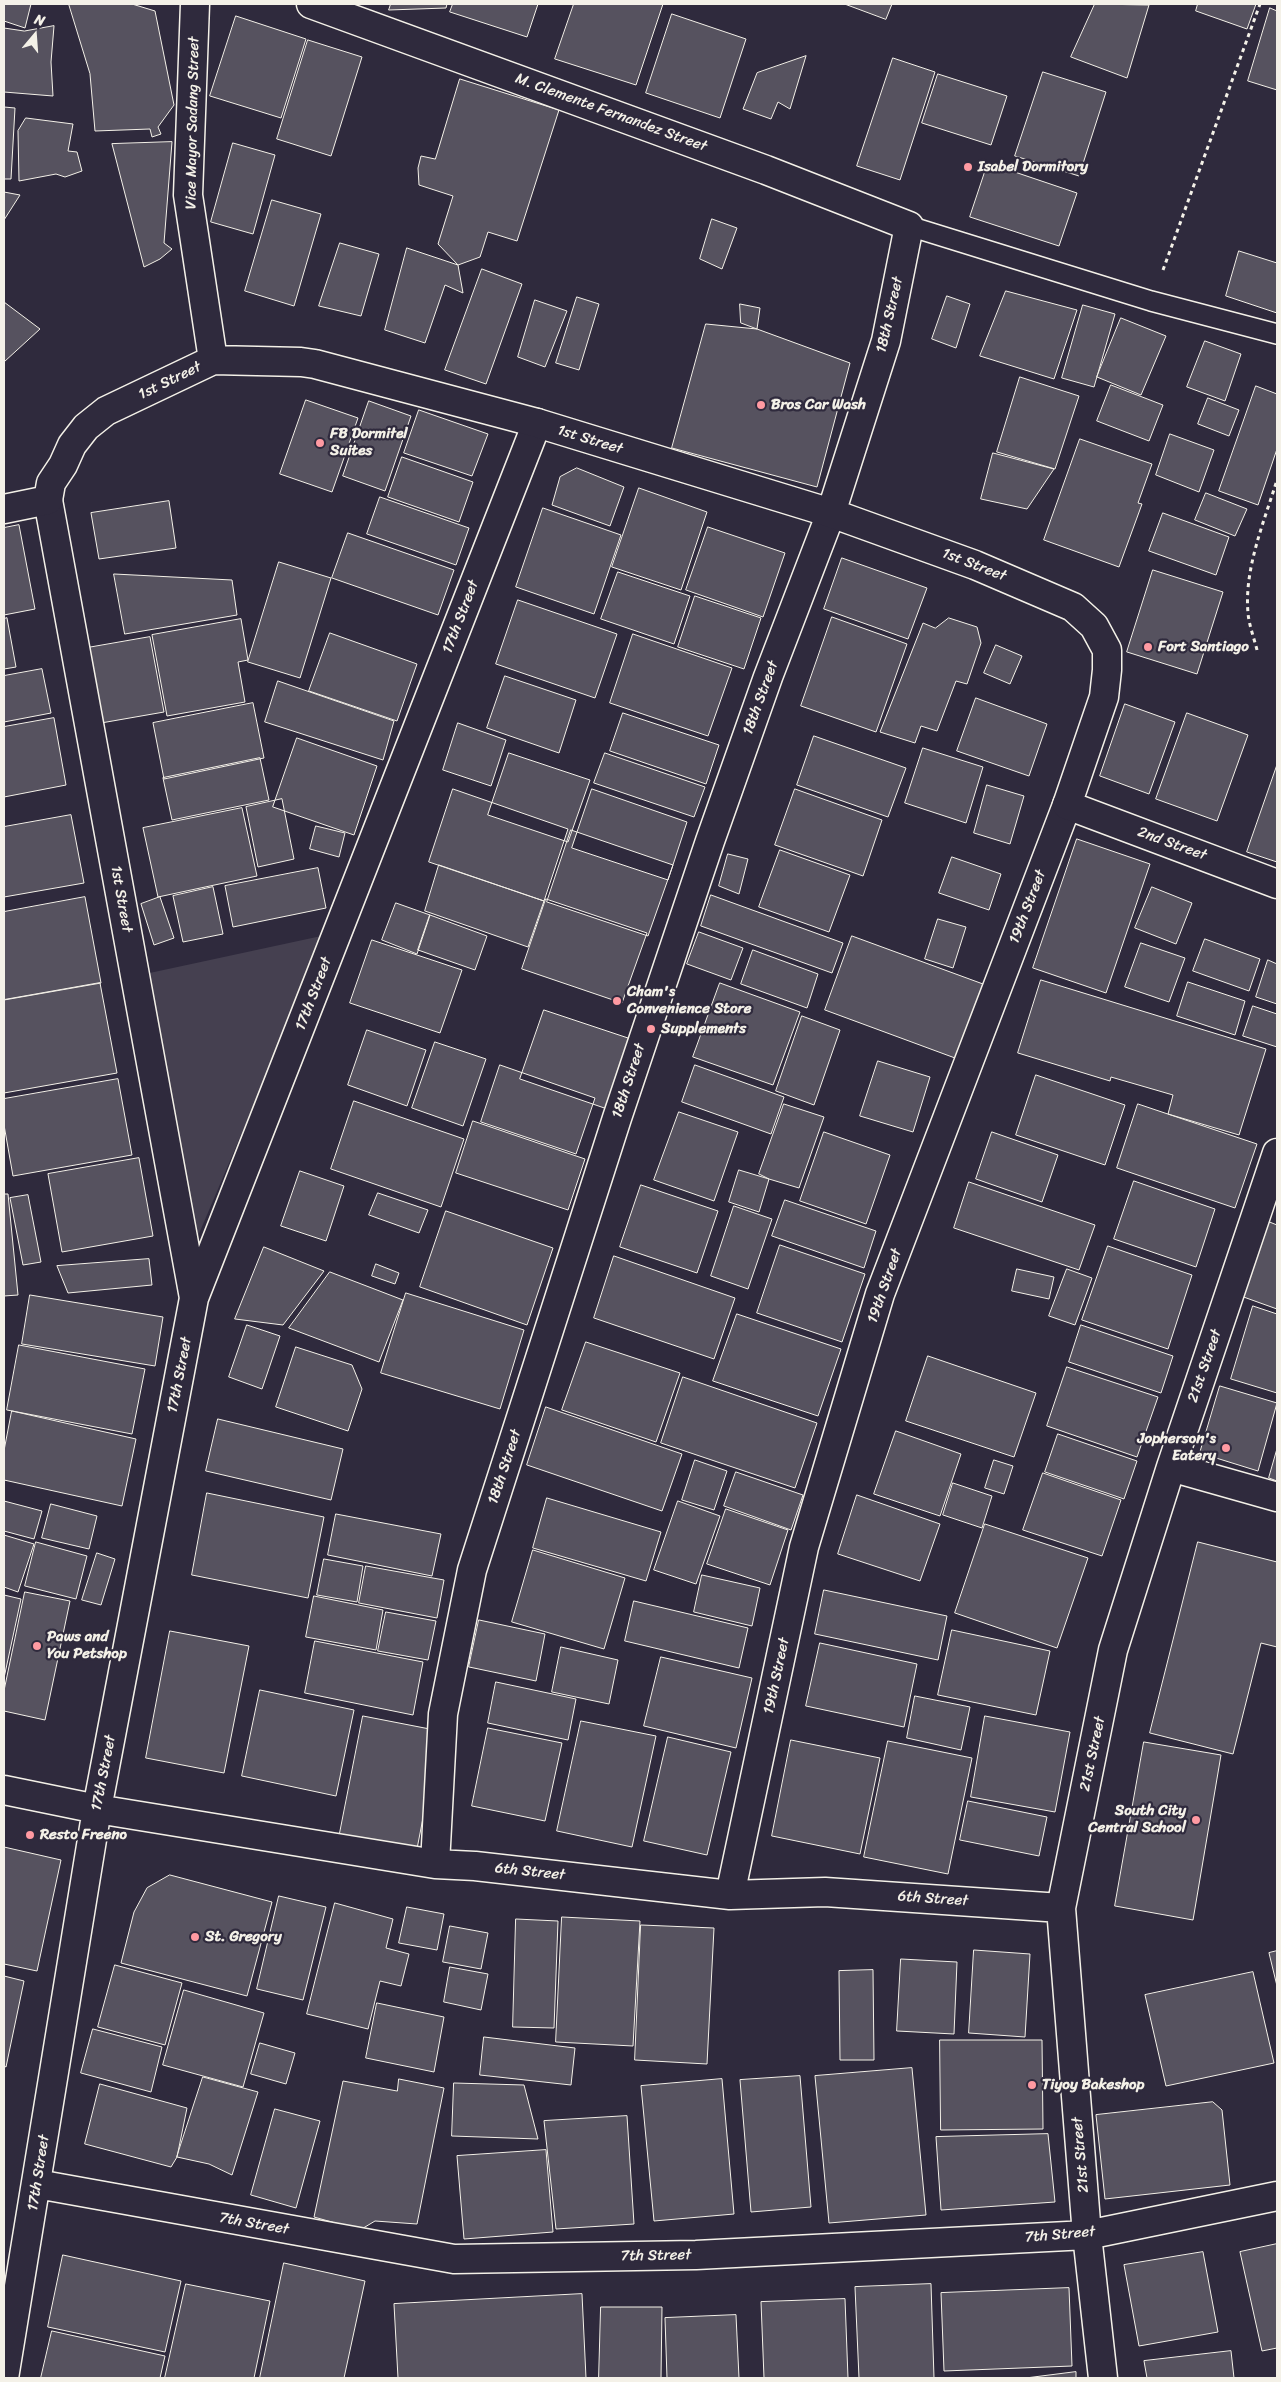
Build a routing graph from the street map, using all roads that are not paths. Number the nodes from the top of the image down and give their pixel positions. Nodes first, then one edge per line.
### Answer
1 (195, 4) edge
2 (311, 4) edge
3 (909, 226) junction
4 (1277, 334) edge
5 (213, 360) junction
6 (537, 423) junction
7 (48, 500) junction
8 (4, 508) edge
9 (831, 513) junction
10 (1104, 696) joint
11 (1067, 805) junction
12 (1277, 884) edge
13 (1277, 1153) edge
14 (1273, 1181) edge
15 (194, 1298) junction
16 (1171, 1467) junction
17 (1277, 1497) edge
18 (4, 1790) edge
19 (97, 1809) junction
20 (435, 1864) junction
21 (730, 1895) junction
22 (1060, 1908) junction
23 (37, 2184) junction
24 (1277, 2196) edge
25 (1087, 2235) junction
26 (4, 2378) edge
27 (1103, 2378) edge

1 - 5 street, Vice Mayor Sadang Street
2 - 3 street, M. Clemente Fernandez Street
3 - 4 lane
3 - 9 street, 18th Street
5 - 6 street, 1st Street
5 - 7 street, 1st Street
6 - 9 street, 1st Street
6 - 15 street, 17th Street
7 - 8 street
7 - 15 street, 1st Street
9 - 10 street, 1st Street
9 - 20 street, 18th Street
10 - 11 street, 19th Street
11 - 12 street, 2nd Street
11 - 21 street, 19th Street
13 - 14 street, 21st Street
14 - 16 street, 21st Street
15 - 19 street, 17th Street
16 - 17 street
16 - 22 street, 21st Street
18 - 19 street, 6th Street
19 - 20 street, 6th Street
19 - 23 street, 17th Street
20 - 21 street, 6th Street
21 - 22 street, 6th Street
22 - 25 street, 21st Street
23 - 25 street, 7th Street
23 - 26 street, 17th Street
24 - 25 street, 7th Street
25 - 27 street, 21st Street

